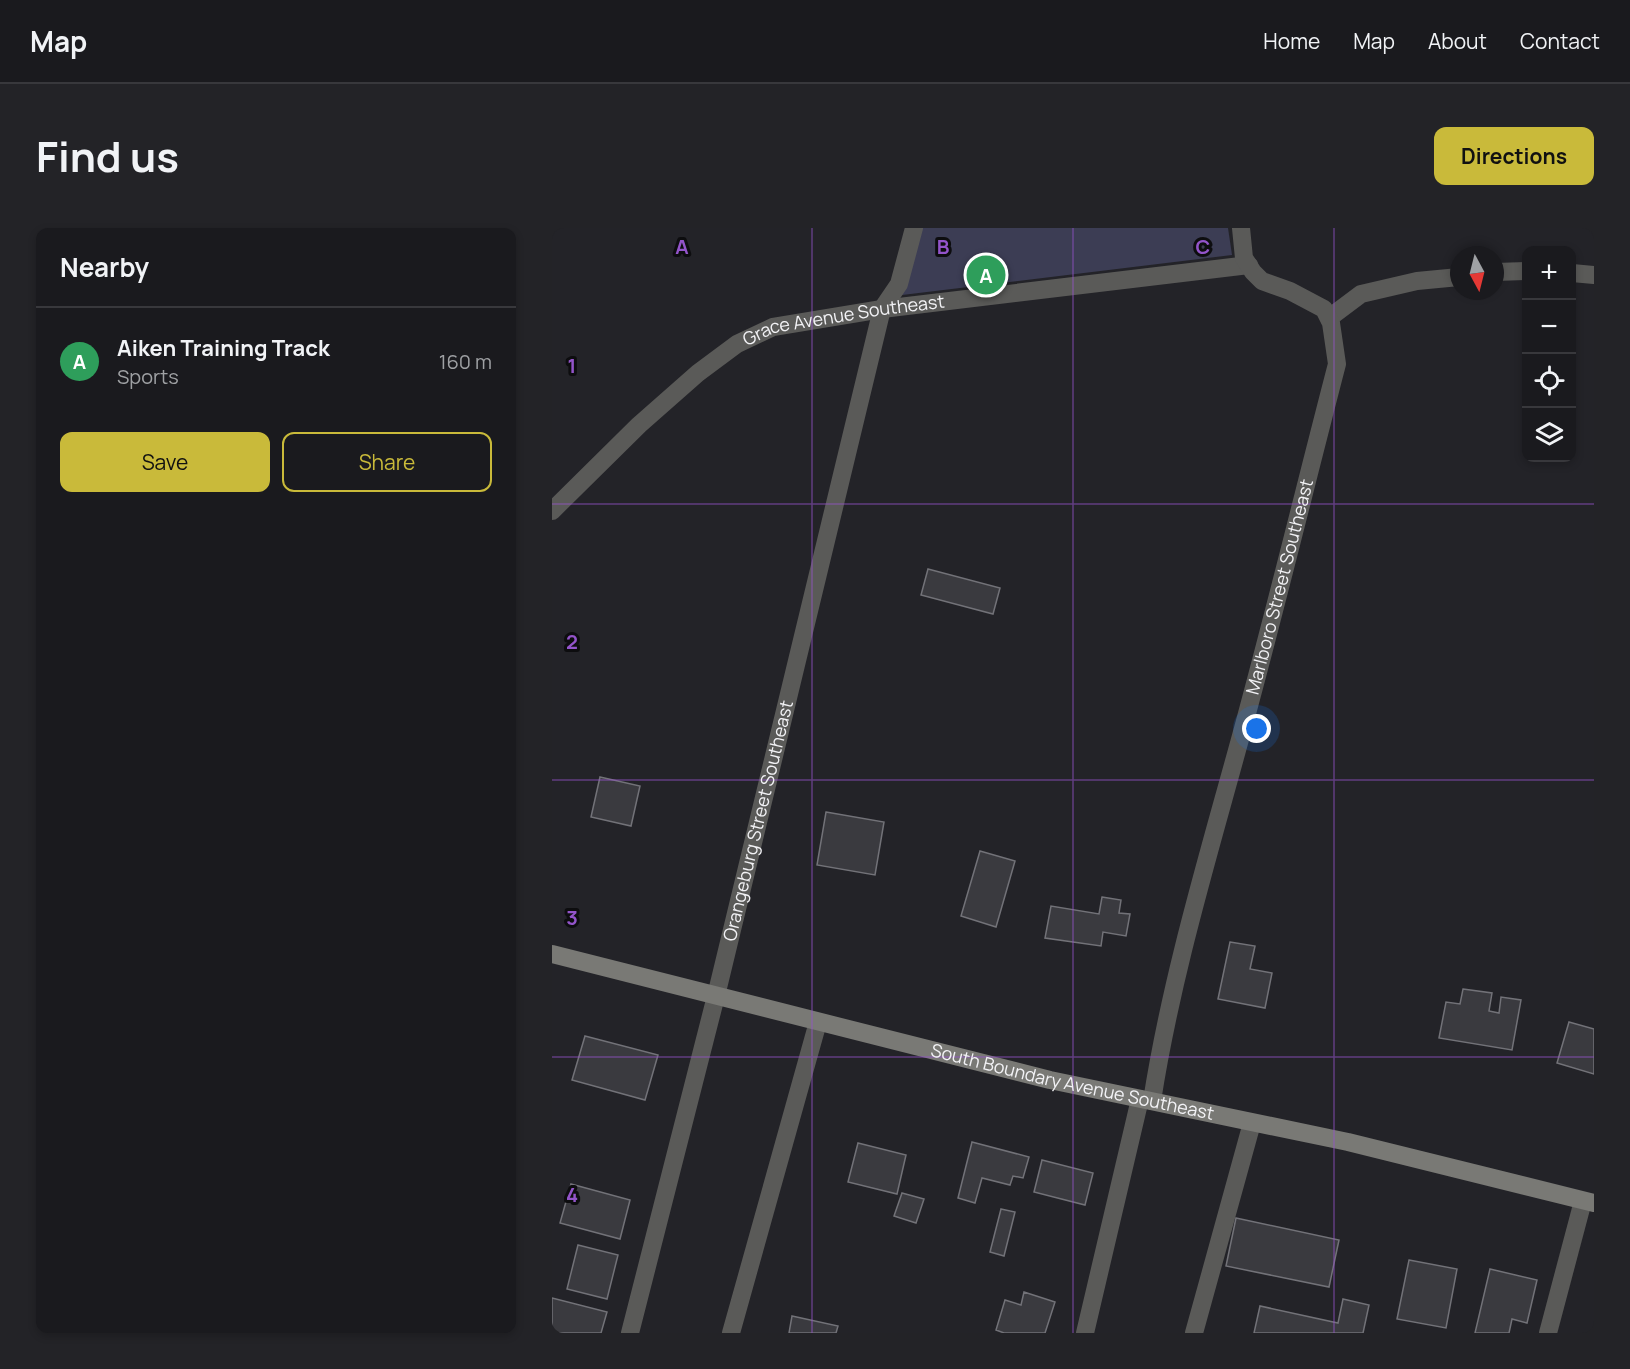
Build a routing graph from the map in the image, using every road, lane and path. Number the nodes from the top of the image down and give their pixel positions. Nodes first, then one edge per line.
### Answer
1 (914, 228) edge
2 (1241, 228) edge
3 (1249, 265) junction
4 (1522, 271) edge
5 (1504, 272) edge
6 (1576, 273) edge
7 (1594, 275) edge
8 (1450, 278) edge
9 (882, 309) junction
10 (1329, 318) junction
11 (552, 510) edge
12 (552, 954) edge
13 (716, 996) junction
14 (818, 1022) junction
15 (1146, 1100) junction
16 (1252, 1123) junction
17 (1589, 1202) edge
18 (630, 1333) edge
19 (731, 1333) edge
20 (1084, 1333) edge
21 (1194, 1333) edge
22 (1548, 1333) edge

1 - 9 street
2 - 3 street
3 - 9 street, Grace Avenue Southeast
3 - 10 street
4 - 5 street
6 - 7 street
8 - 10 street
9 - 11 street, Grace Avenue Southeast
9 - 13 street, Orangeburg Street Southeast
10 - 15 street, Marlboro Street Southeast
12 - 13 street, South Boundary Avenue Southeast
13 - 14 street, South Boundary Avenue Southeast
13 - 18 street, Orangeburg Street Southeast
14 - 15 street, South Boundary Avenue Southeast
14 - 19 street
15 - 16 street, South Boundary Avenue Southeast
15 - 20 street, Marlboro Street Southeast
16 - 17 street, South Boundary Avenue Southeast
16 - 21 street
17 - 22 street

